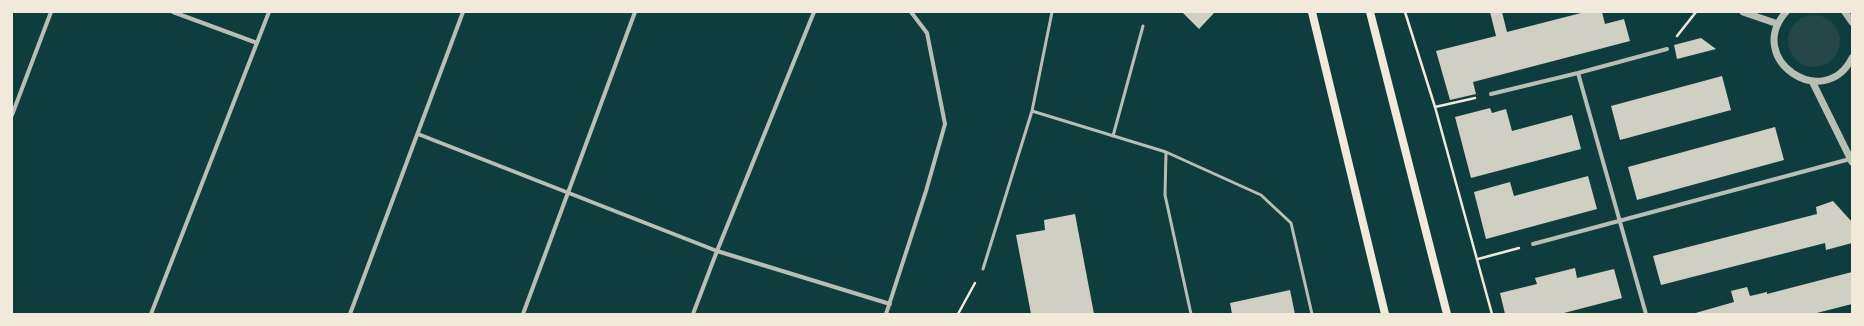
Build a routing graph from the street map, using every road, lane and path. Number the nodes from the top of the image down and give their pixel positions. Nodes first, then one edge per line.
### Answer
1 (52, 12) edge
2 (173, 12) edge
3 (269, 12) edge
4 (463, 12) edge
5 (635, 12) edge
6 (814, 12) edge
7 (911, 12) edge
8 (1052, 12) edge
9 (1312, 12) edge
10 (1370, 12) edge
11 (1406, 12) edge
12 (1696, 12) edge
13 (1743, 12) edge
14 (1786, 12) edge
15 (1845, 12) edge
16 (1852, 22) edge
17 (1778, 24) junction
18 (1143, 26) dead end
19 (257, 43) junction
20 (1667, 49) joint
21 (1852, 58) edge
22 (1578, 73) junction
23 (1812, 81) junction
24 (1491, 94) joint
25 (1435, 107) junction
26 (1032, 111) junction
27 (12, 115) edge
28 (418, 134) junction
29 (1113, 136) junction
30 (1166, 152) junction
31 (1851, 160) edge
32 (567, 192) junction
33 (1619, 220) junction
34 (1532, 244) joint
35 (716, 251) junction
36 (1478, 259) junction
37 (983, 269) joint
38 (890, 304) junction
39 (151, 314) edge
40 (350, 314) edge
41 (523, 314) edge
42 (693, 314) edge
43 (886, 314) edge
44 (958, 314) edge
45 (1191, 314) edge
46 (1312, 314) edge
47 (1384, 314) edge
48 (1447, 314) edge
49 (1492, 314) edge
50 (1646, 314) edge

1 - 27 street
2 - 19 street
3 - 19 street
4 - 28 street
5 - 32 street
6 - 35 street
7 - 38 street
8 - 26 lane
9 - 47 main road
10 - 48 main road
11 - 25 path
12 - 20 path
13 - 17 street
14 - 17 street
15 - 16 street
17 - 23 street
18 - 29 lane
19 - 39 street
20 - 22 street
21 - 23 street
22 - 24 street
22 - 33 street
23 - 31 street
24 - 25 path
25 - 36 path
26 - 29 lane
26 - 37 lane
28 - 32 street
28 - 40 street
29 - 30 lane
30 - 45 lane
30 - 46 lane
31 - 33 street
32 - 35 street
32 - 41 street
33 - 34 street
33 - 50 street
34 - 36 path
35 - 38 street
35 - 42 street
36 - 49 path
37 - 44 path
38 - 43 street

